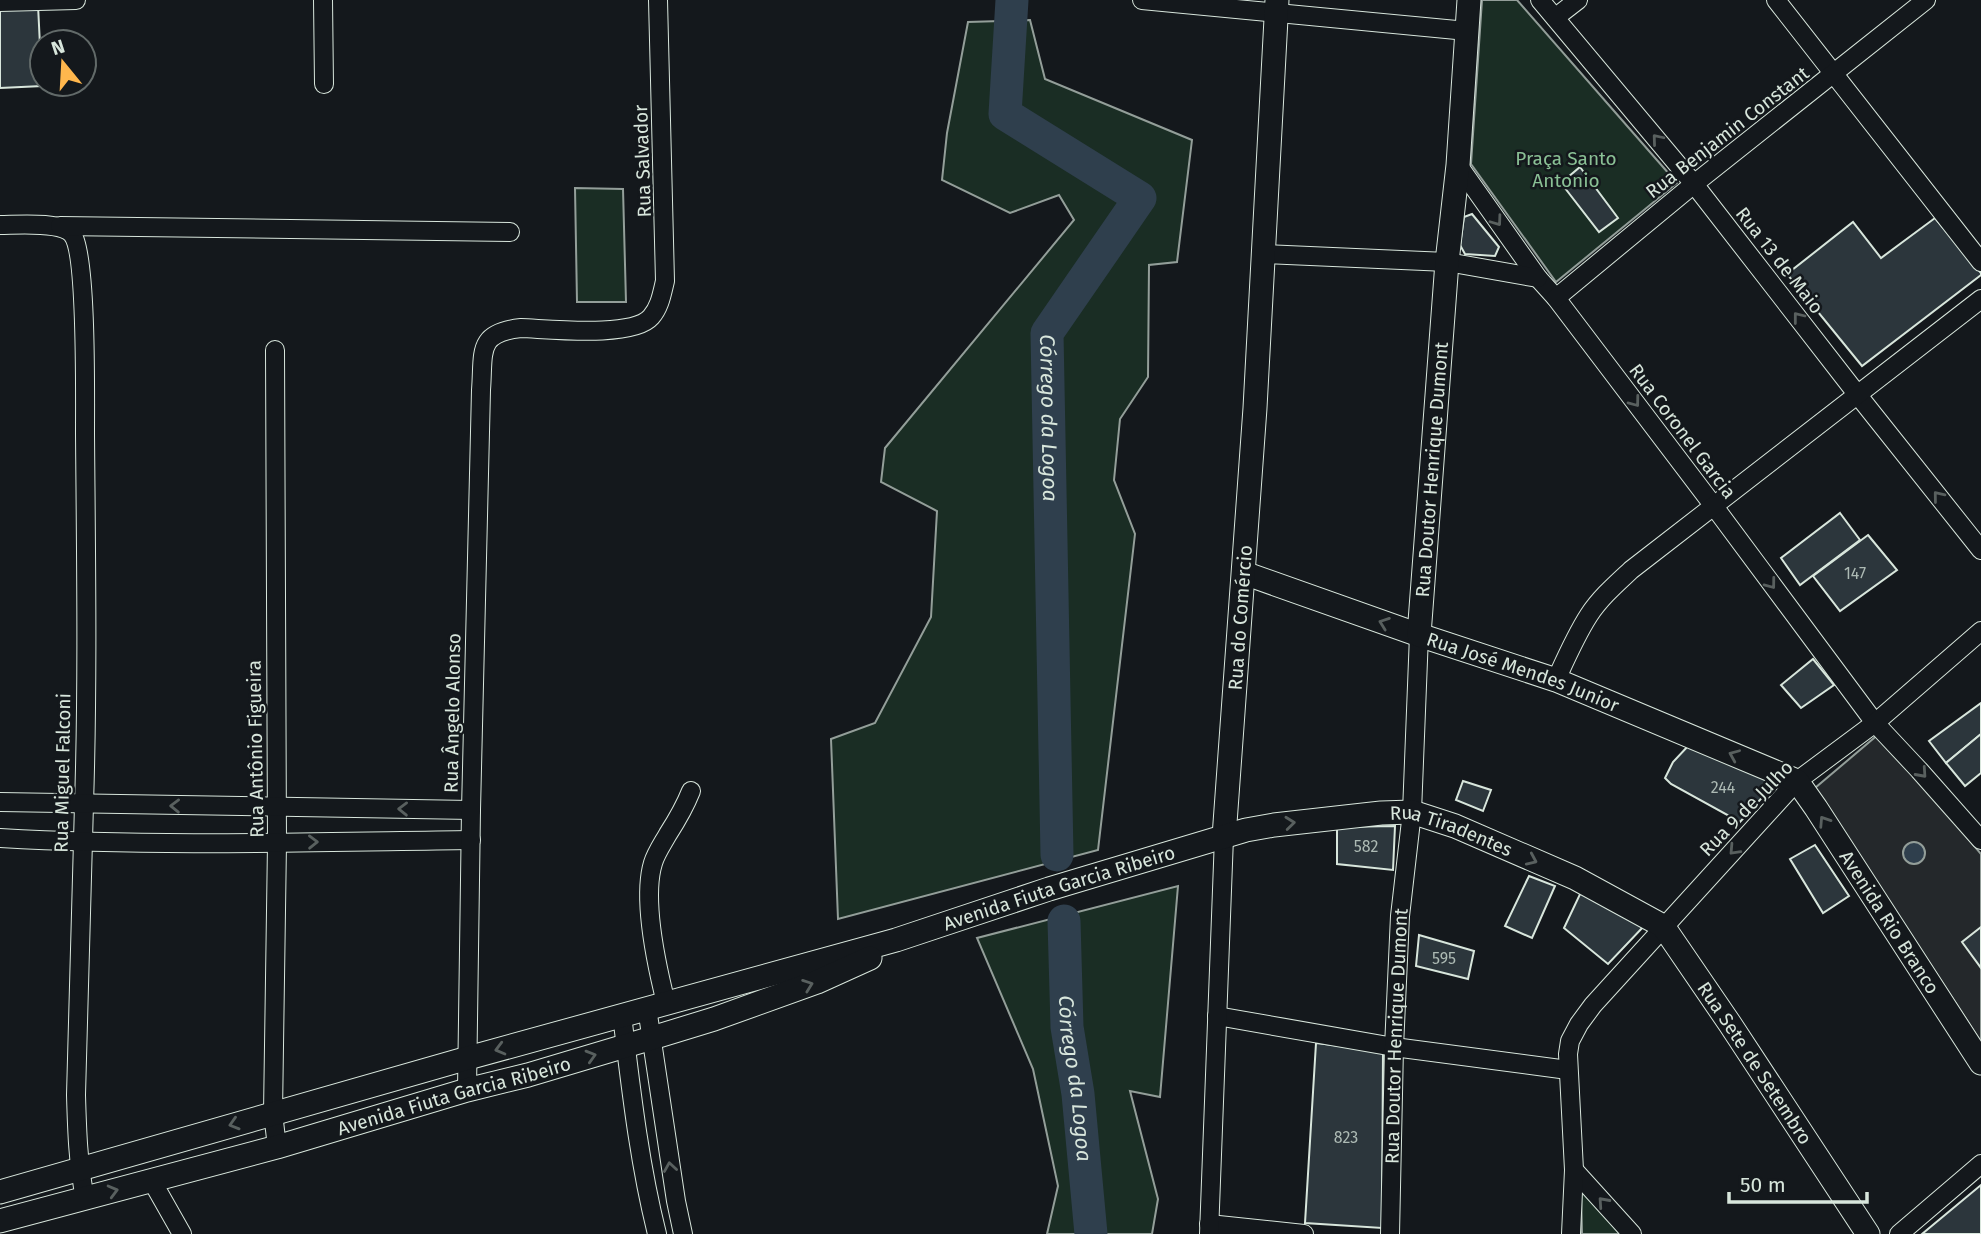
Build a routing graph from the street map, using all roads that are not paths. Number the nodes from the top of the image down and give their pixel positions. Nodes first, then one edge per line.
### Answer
1 (76, 0) edge
2 (323, 0) edge
3 (658, 0) edge
4 (1142, 0) edge
5 (1469, 0) edge
6 (1541, 0) edge
7 (1578, 0) edge
8 (1776, 0) edge
9 (1926, 0) edge
10 (0, 2) edge
11 (1277, 7) edge
12 (1556, 17) junction
13 (1467, 31) junction
14 (1834, 74) junction
15 (324, 84) dead end
16 (1458, 165) junction
17 (1694, 184) junction
18 (0, 225) edge
19 (56, 226) junction
20 (510, 232) dead end
21 (1262, 254) junction
22 (1447, 262) junction
23 (1981, 262) edge
24 (1538, 278) junction
25 (1556, 299) junction
26 (1981, 299) edge
27 (489, 337) joint
28 (275, 351) dead end
29 (1857, 394) junction
30 (1713, 505) junction
31 (1981, 550) edge
32 (1244, 573) junction
33 (1981, 631) edge
34 (1419, 635) junction
35 (1556, 680) junction
36 (1875, 723) junction
37 (1797, 781) junction
38 (691, 790) dead end
39 (0, 802) edge
40 (84, 804) junction
41 (276, 807) junction
42 (471, 810) junction
43 (1412, 812) junction
44 (1224, 837) junction
45 (0, 838) edge
46 (471, 840) junction
47 (1981, 840) edge
48 (82, 843) junction
49 (277, 843) junction
50 (1663, 926) junction
51 (896, 940) junction
52 (706, 992) junction
53 (657, 1006) junction
54 (622, 1015) junction
55 (1217, 1016) junction
56 (714, 1018) junction
57 (652, 1038) junction
58 (626, 1046) junction
59 (1394, 1046) junction
60 (468, 1058) junction
61 (1981, 1063) edge
62 (1568, 1070) junction
63 (467, 1090) junction
64 (273, 1113) junction
65 (277, 1147) junction
66 (1981, 1164) edge
67 (79, 1170) junction
68 (1574, 1170) junction
69 (152, 1181) junction
70 (0, 1192) edge
71 (85, 1198) junction
72 (0, 1221) edge
73 (1209, 1229) edge
74 (182, 1234) edge
75 (657, 1234) edge
76 (683, 1234) edge
77 (1304, 1234) edge
78 (1390, 1234) edge
79 (1571, 1234) edge
80 (1632, 1234) edge
81 (1868, 1234) edge
82 (1899, 1234) edge

1 - 10 street
2 - 15 street
3 - 27 street, Rua Salvador
4 - 11 street
5 - 13 main road, Rua Doutor Henrique Dumont
6 - 12 street, Rua 13 de Maio
7 - 12 street
8 - 14 street
9 - 14 street, Rua Benjamin Constant
11 - 13 street
11 - 21 main road, Rua do Comércio
17 -> 12 street, Rua 13 de Maio
13 - 16 main road, Rua Doutor Henrique Dumont
14 - 17 street, Rua Benjamin Constant
14 - 23 street
16 - 22 main road, Rua Doutor Henrique Dumont
16 -> 24 street, Rua Coronel Garcia
17 - 25 street, Rua Benjamin Constant
29 -> 17 street, Rua 13 de Maio
18 - 19 street
19 - 20 street
19 - 40 street, Rua Miguel Falconi
21 - 22 street
21 - 32 main road, Rua do Comércio
22 - 24 street
22 - 34 main road, Rua Doutor Henrique Dumont
24 - 25 street, Rua Coronel Garcia
25 -> 30 street, Rua Coronel Garcia
26 - 29 street
27 - 42 street, Rua Ângelo Alonso
28 - 41 street, Rua Antônio Figueira
29 - 30 street
31 -> 29 street, Rua 13 de Maio
30 - 35 street
30 -> 36 street, Rua Coronel Garcia
34 -> 32 main road, Rua José Mendes Junior
32 - 44 main road, Rua do Comércio
33 - 36 street, Rua 9 de Julho
34 - 35 main road, Rua José Mendes Junior
34 - 43 street, Rua Doutor Henrique Dumont
37 -> 35 main road, Rua José Mendes Junior
36 - 37 street, Rua 9 de Julho
36 -> 47 street, Rua Coronel Garcia
37 -> 50 street, Rua 9 de Julho
61 -> 37 main road, Avenida Rio Branco
38 - 53 street
39 - 40 street
41 -> 40 street
40 - 48 street, Rua Miguel Falconi
42 -> 41 street
41 - 49 street, Rua Antônio Figueira
42 - 46 street, Rua Ângelo Alonso
44 -> 43 main road, Rua Tiradentes
43 -> 50 main road, Rua Tiradentes
43 - 59 street, Rua Doutor Henrique Dumont
44 - 51 main road, Avenida Fiuta Garcia Ribeiro
44 - 55 street, Rua do Comércio
45 - 48 street
49 -> 46 street
46 - 60 street, Rua Ângelo Alonso
48 - 49 street
48 - 67 street, Rua Miguel Falconi
49 - 64 street, Rua Antônio Figueira
50 - 62 street, Rua 9 de Julho
50 - 81 main road, Rua Sete de Setembro
51 - 52 main road, Avenida Fiuta Garcia Ribeiro
56 -> 51 main road, Avenida Fiuta Garcia Ribeiro
52 - 53 main road, Avenida Fiuta Garcia Ribeiro
52 - 56 main road
53 - 54 main road, Avenida Fiuta Garcia Ribeiro
53 - 57 street
54 - 58 street
54 -> 60 main road, Avenida Fiuta Garcia Ribeiro
55 - 59 street
55 - 73 street, Rua do Comércio
56 - 57 main road, Avenida Fiuta Garcia Ribeiro
57 - 58 main road, Avenida Fiuta Garcia Ribeiro
76 -> 57 street
63 -> 58 main road, Avenida Fiuta Garcia Ribeiro
58 - 75 street
59 - 62 street
59 - 78 street, Rua Doutor Henrique Dumont
60 - 63 street, Rua Ângelo Alonso
60 - 64 main road, Avenida Fiuta Garcia Ribeiro
62 - 68 street
63 - 65 main road, Avenida Fiuta Garcia Ribeiro
64 - 65 street, Rua Antônio Figueira
64 -> 67 main road, Avenida Fiuta Garcia Ribeiro
65 - 69 main road, Avenida Fiuta Garcia Ribeiro
66 - 82 street
67 - 70 main road, Avenida Fiuta Garcia Ribeiro
67 - 71 street, Rua Miguel Falconi
68 - 79 street
80 -> 68 street
71 -> 69 main road, Avenida Fiuta Garcia Ribeiro
69 - 74 street
71 - 72 main road, Avenida Fiuta Garcia Ribeiro
73 - 77 street

